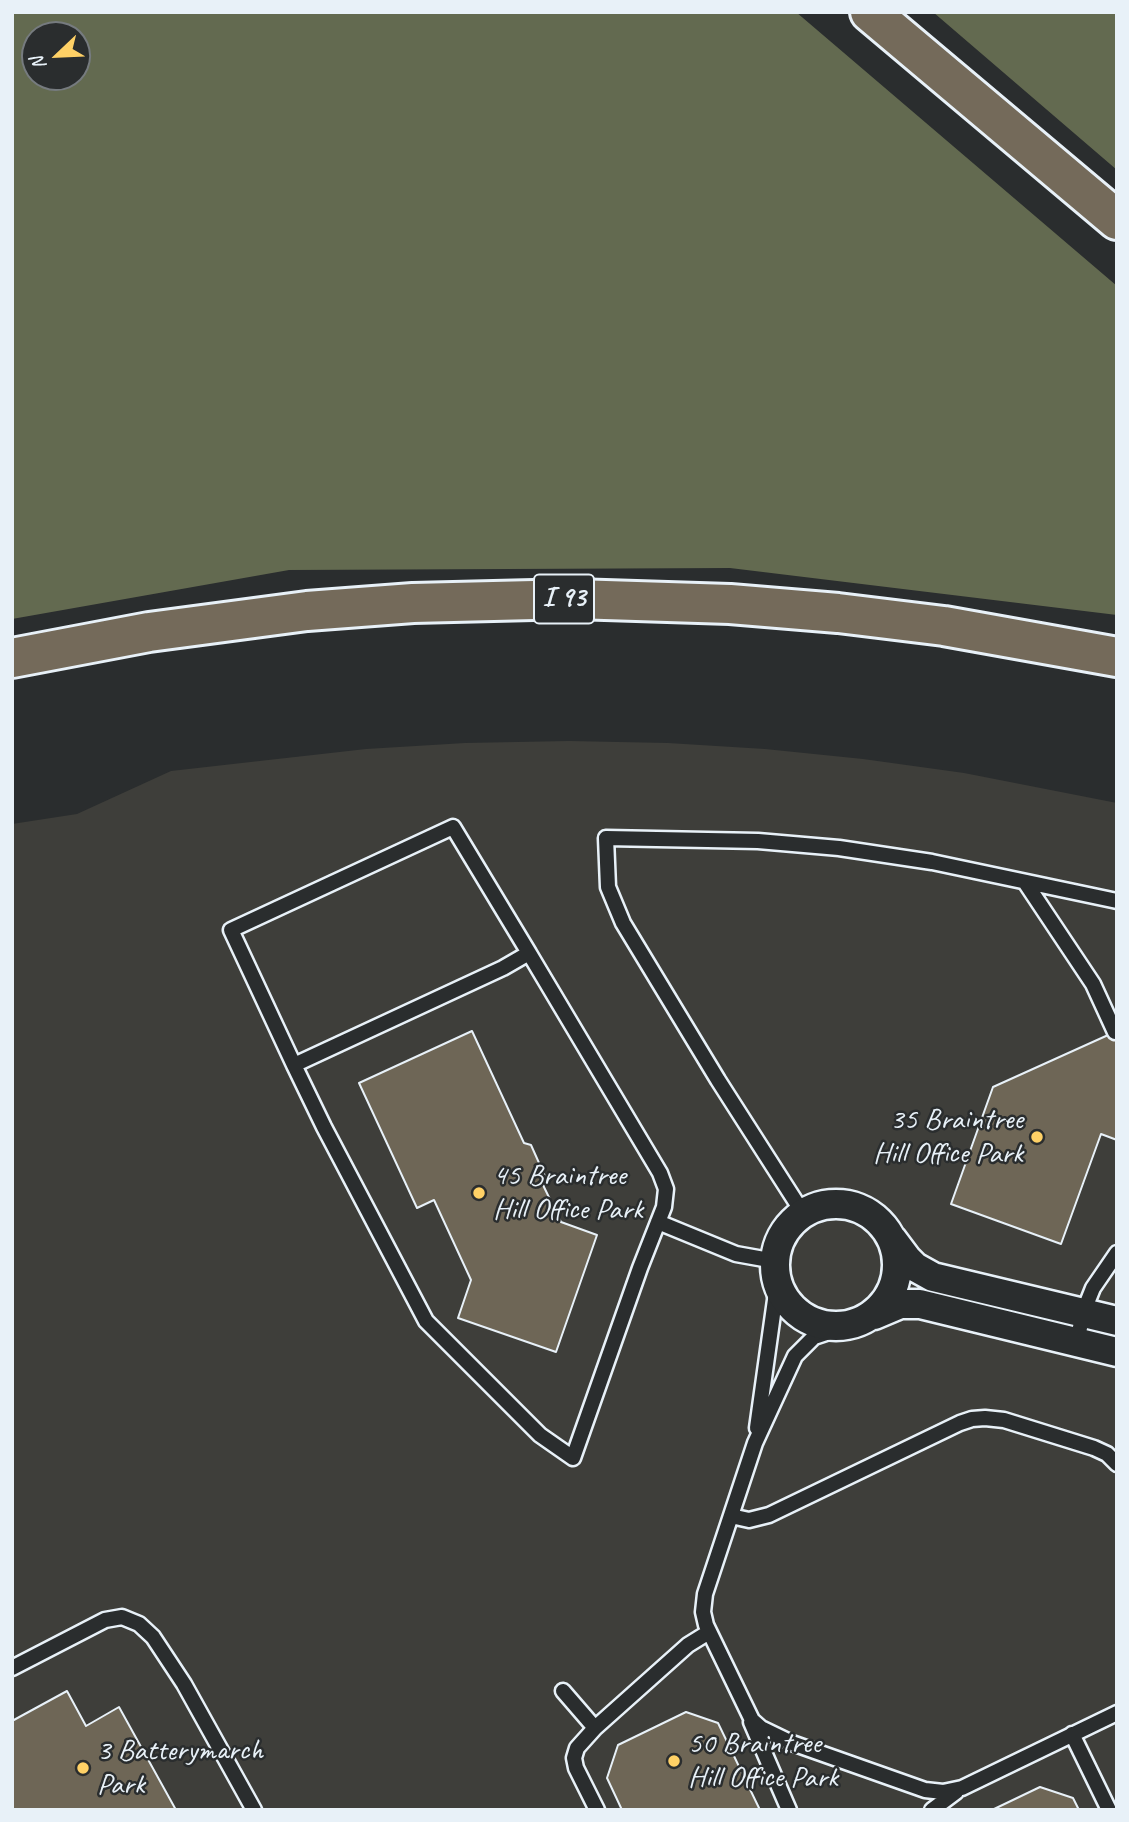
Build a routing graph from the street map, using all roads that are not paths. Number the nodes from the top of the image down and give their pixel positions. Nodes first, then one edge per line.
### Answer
1 (870, 12) edge
2 (1117, 220) edge
3 (1117, 657) edge
4 (12, 658) edge
5 (1025, 882) junction
6 (1117, 901) edge
7 (529, 953) junction
8 (1114, 1023) edge
9 (294, 1065) junction
10 (803, 1213) junction
11 (658, 1222) junction
12 (889, 1234) junction
13 (1117, 1253) edge
14 (775, 1266) junction
15 (1083, 1313) junction
16 (1117, 1321) edge
17 (858, 1322) junction
18 (1077, 1342) junction
19 (1117, 1352) edge
20 (755, 1443) junction
21 (1117, 1464) edge
22 (731, 1516) junction
23 (709, 1632) junction
24 (12, 1668) edge
25 (563, 1691) dead end
26 (1117, 1713) edge
27 (748, 1714) junction
28 (594, 1728) junction
29 (1072, 1734) junction
30 (962, 1788) junction
31 (254, 1810) edge
32 (597, 1810) edge
33 (789, 1810) edge
34 (932, 1810) edge
35 (1109, 1810) edge

1 - 2 highway
3 - 4 highway, I 93
5 - 6 lane
5 - 8 lane
5 - 10 lane
7 - 9 lane
7 - 9 lane
7 - 11 lane
9 - 11 lane
10 - 12 street
10 - 14 street
11 - 14 lane
12 - 15 street
12 - 17 street
13 - 15 lane
14 - 17 street
14 - 20 lane
15 - 16 street
15 - 18 lane
17 - 18 street
17 - 20 lane
18 - 19 street
20 - 22 lane
21 - 22 lane
22 - 23 lane
23 - 27 lane
23 - 28 lane
24 - 31 lane
25 - 28 lane
26 - 29 lane
27 - 30 lane
27 - 33 lane
28 - 32 lane
29 - 30 lane
29 - 35 lane
30 - 34 lane

